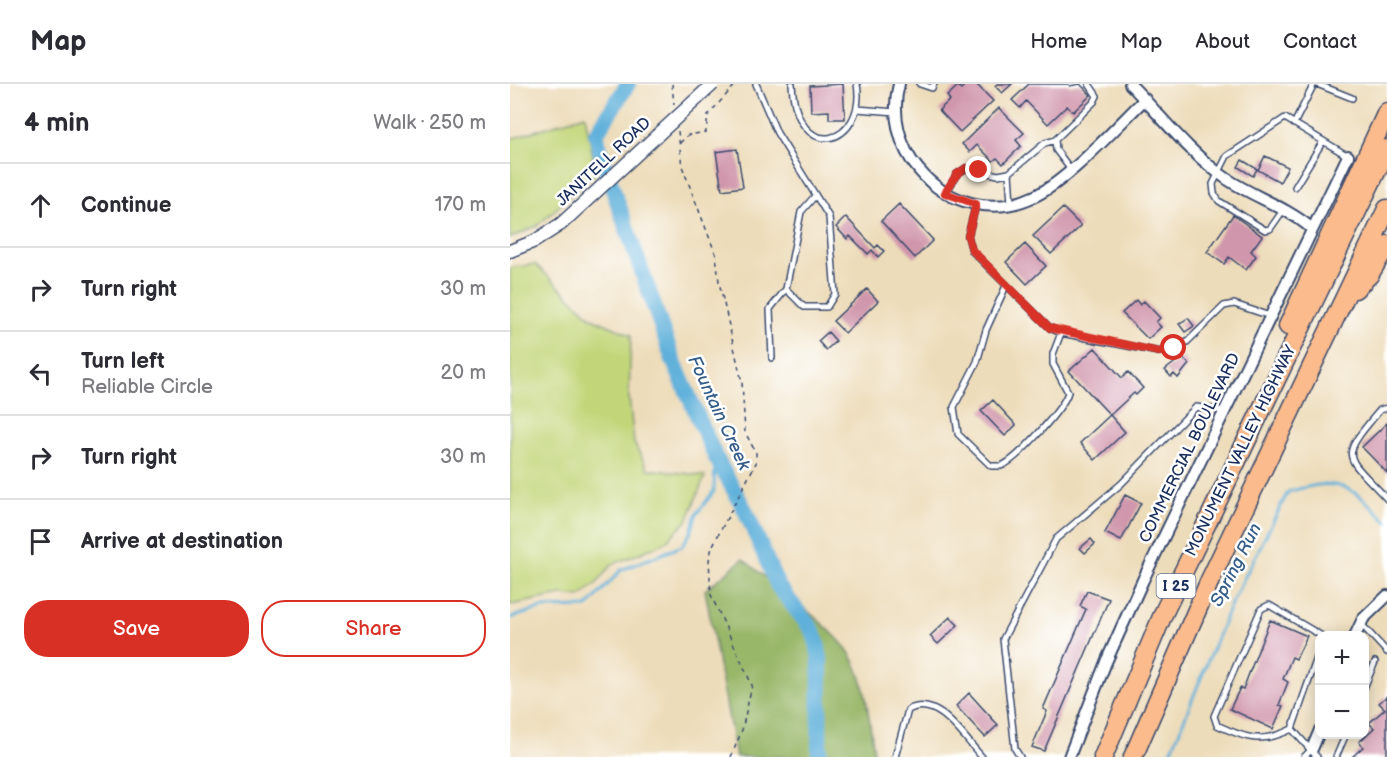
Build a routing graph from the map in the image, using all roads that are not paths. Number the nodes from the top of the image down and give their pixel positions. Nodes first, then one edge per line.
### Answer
1 (712, 84) edge
2 (756, 84) edge
3 (792, 84) edge
4 (857, 84) edge
5 (899, 84) edge
6 (920, 84) edge
7 (934, 84) edge
8 (1089, 84) edge
9 (1130, 84) edge
10 (1316, 84) edge
11 (1352, 98) dead end
12 (1145, 99) junction
13 (857, 109) junction
14 (896, 112) junction
15 (1387, 112) edge
16 (1294, 124) junction
17 (1055, 140) junction
18 (1323, 141) junction
19 (1387, 149) edge
20 (1348, 156) joint
21 (1071, 170) junction
22 (1009, 173) junction
23 (1219, 173) junction
24 (1295, 188) dead end
25 (945, 193) junction
26 (814, 197) junction
27 (976, 204) junction
28 (1011, 204) junction
29 (1284, 209) junction
30 (1387, 209) edge
31 (1311, 228) junction
32 (1387, 245) edge
33 (510, 251) edge
34 (1006, 286) junction
35 (786, 289) junction
36 (1343, 300) junction
37 (1270, 316) junction
38 (1061, 333) junction
39 (772, 358) dead end
40 (1387, 408) edge
41 (1226, 411) junction
42 (1256, 418) junction
43 (1387, 499) edge
44 (1387, 596) edge
45 (1360, 624) junction
46 (1357, 631) edge
47 (1315, 632) edge
48 (1387, 652) edge
49 (1375, 662) dead end
50 (1315, 663) edge
51 (1366, 685) edge
52 (1292, 729) junction
53 (1344, 739) edge
54 (1314, 753) edge
55 (895, 757) edge
56 (982, 757) edge
57 (1020, 757) edge
58 (1069, 757) edge
59 (1103, 757) edge
60 (1133, 757) edge
61 (1304, 757) edge
62 (1336, 757) edge

1 - 33 street, JANITELL ROAD, bridge
2 - 26 lane
3 - 13 lane
4 - 13 lane
5 - 14 street
6 - 7 lane
8 - 17 lane
9 - 12 street
10 - 11 lane
10 - 16 lane
12 - 21 street
12 - 23 street
13 - 14 lane
14 - 25 street
15 - 42 highway
16 - 18 lane
16 - 23 lane
17 - 21 lane
17 - 22 lane
18 - 20 lane
18 - 24 lane
19 - 42 highway, MONUMENT VALLEY HIGHWAY / I 25
20 - 31 street, COMMERCIAL BOULEVARD
21 - 28 street
22 - 25 lane
22 - 28 lane
23 - 29 street
23 - 29 lane
25 - 27 street
26 - 35 lane
26 - 35 lane
27 - 28 street
27 - 34 lane
29 - 31 street
30 - 36 highway, MONUMENT VALLEY HIGHWAY / I 25
31 - 37 street, COMMERCIAL BOULEVARD
32 - 36 highway
34 - 38 lane
34 - 38 lane
35 - 39 lane
36 - 60 highway, MONUMENT VALLEY HIGHWAY / I 25
37 - 38 lane
37 - 41 street, COMMERCIAL BOULEVARD
40 - 43 lane
41 - 57 lane
41 - 58 street, COMMERCIAL BOULEVARD
42 - 59 highway, MONUMENT VALLEY HIGHWAY / I 25
44 - 45 street
45 - 46 street
45 - 48 lane
47 - 52 lane
49 - 51 lane
50 - 52 lane
52 - 54 lane
53 - 62 lane
54 - 61 lane
55 - 56 lane

